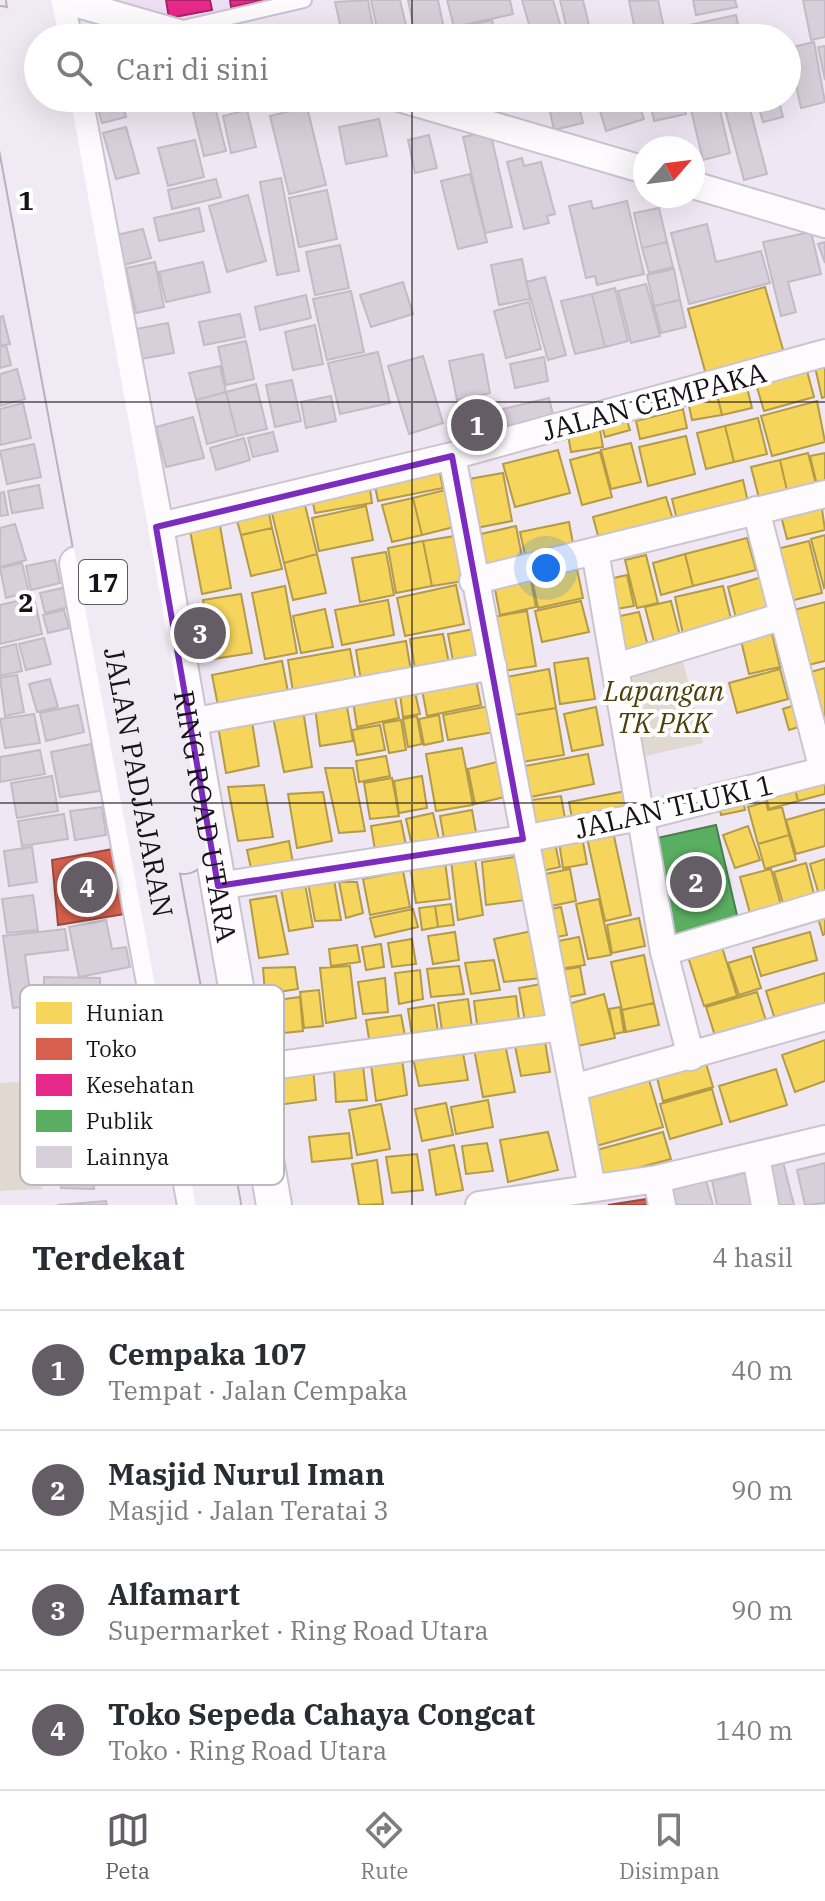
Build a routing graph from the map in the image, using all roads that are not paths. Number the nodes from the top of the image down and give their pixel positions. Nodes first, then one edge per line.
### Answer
1 (29, 0) edge
2 (57, 0) edge
3 (64, 0) edge
4 (304, 0) edge
5 (34, 24) edge
6 (61, 24) edge
7 (148, 24) edge
8 (219, 24) edge
9 (0, 29) edge
10 (24, 111) edge
11 (24, 112) edge
12 (48, 112) edge
13 (72, 112) edge
14 (447, 112) edge
15 (0, 140) edge
16 (633, 166) edge
17 (705, 189) edge
18 (50, 199) junction
19 (825, 224) edge
20 (825, 353) edge
21 (452, 456) junction
22 (825, 494) edge
23 (756, 510) junction
24 (156, 527) junction
25 (595, 551) junction
26 (473, 581) junction
27 (783, 616) junction
28 (493, 666) junction
29 (616, 667) junction
30 (190, 722) junction
31 (824, 770) edge
32 (640, 817) junction
33 (523, 839) junction
34 (218, 886) junction
35 (825, 904) edge
36 (664, 952) junction
37 (163, 985) edge
38 (181, 985) edge
39 (205, 985) edge
40 (235, 985) edge
41 (825, 1017) edge
42 (561, 1027) junction
43 (691, 1057) junction
44 (284, 1064) edge
45 (573, 1088) junction
46 (825, 1139) edge
47 (756, 1157) junction
48 (657, 1179) junction
49 (192, 1185) edge
50 (215, 1185) edge
51 (244, 1185) edge
52 (270, 1185) edge
53 (592, 1188) junction
54 (195, 1205) edge
55 (218, 1205) edge
56 (248, 1205) edge
57 (274, 1205) edge
58 (479, 1205) edge
59 (662, 1205) edge
60 (765, 1205) edge

1 - 5 highway
2 - 6 street
3 - 7 street
4 - 8 lane
9 - 10 highway, JALAN PADJAJARAN / 17
11 - 18 highway, JALAN PADJAJARAN / 17
12 - 18 highway, JALAN PADJAJARAN / 17
13 - 18 street, RING ROAD UTARA
14 - 16 street
15 - 18 street, RING ROAD UTARA
17 - 19 street
18 - 24 street, RING ROAD UTARA
18 - 37 street, RING ROAD UTARA
18 - 38 highway, JALAN PADJAJARAN / 17
18 - 39 highway, JALAN PADJAJARAN / 17
20 - 21 street, JALAN CEMPAKA
21 - 24 street, JALAN CEMPAKA
21 - 26 street
22 - 23 street
23 - 25 street
23 - 27 street
24 - 30 street, RING ROAD UTARA
25 - 26 street
25 - 29 street
26 - 28 street
27 - 29 street
27 - 31 street
28 - 30 street
28 - 33 street
29 - 32 street
30 - 34 street, RING ROAD UTARA
31 - 32 street, JALAN TLUKI 1
32 - 33 street, JALAN TLUKI 1
32 - 36 street
33 - 34 street, JALAN TLUKI 1
33 - 42 street
34 - 40 street, RING ROAD UTARA
35 - 36 street
36 - 43 street
41 - 43 street
42 - 44 street
42 - 45 street
43 - 45 street
45 - 53 street
46 - 47 street
47 - 48 street
47 - 60 street
48 - 53 street
48 - 59 street
49 - 54 street, RING ROAD UTARA
50 - 55 highway, JALAN PADJAJARAN / 17
51 - 56 highway, JALAN PADJAJARAN / 17
52 - 57 street, RING ROAD UTARA
53 - 58 street

